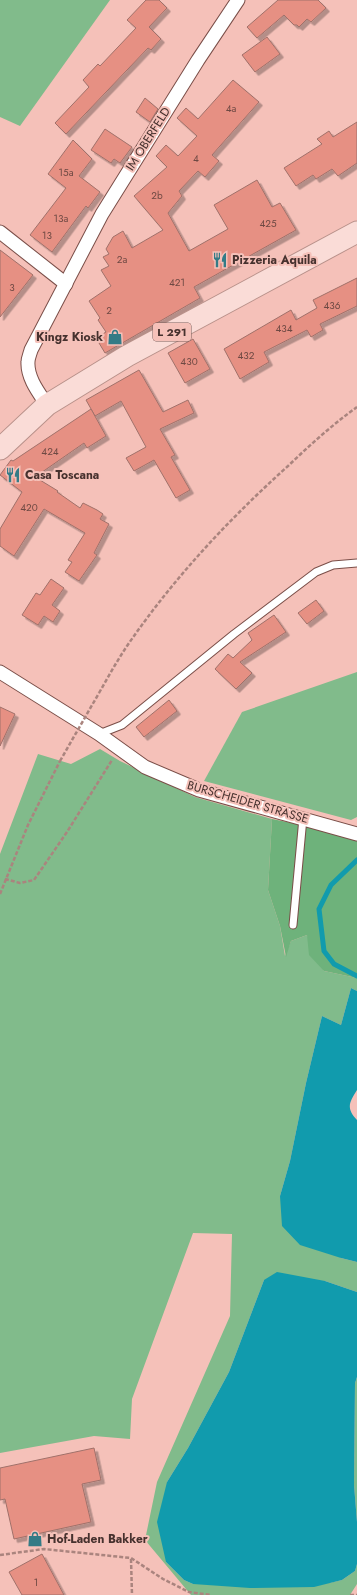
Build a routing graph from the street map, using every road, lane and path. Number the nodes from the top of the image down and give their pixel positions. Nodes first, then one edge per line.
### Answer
1 (238, 0) edge
2 (0, 232) edge
3 (357, 232) edge
4 (66, 284) junction
5 (47, 405) junction
6 (357, 407) edge
7 (0, 449) edge
8 (357, 563) edge
9 (0, 672) edge
10 (99, 734) junction
11 (120, 748) junction
12 (303, 818) junction
13 (357, 834) edge
14 (5, 879) junction
15 (0, 894) edge
16 (293, 925) dead end
17 (0, 1555) edge
18 (131, 1558) junction
19 (132, 1595) edge
20 (211, 1595) edge
21 (350, 1595) edge
22 (357, 1595) edge

1 - 4 street, IM OBERFELD
2 - 4 street
3 - 5 main road, L 291
4 - 5 street, IM OBERFELD
5 - 7 main road, L 291
6 - 14 path, bridge
8 - 10 lane
9 - 10 street, BURSCHEIDER STRASSE
10 - 11 street, BURSCHEIDER STRASSE
11 - 12 street, BURSCHEIDER STRASSE
11 - 14 path
12 - 13 street, BURSCHEIDER STRASSE
12 - 16 lane
14 - 15 path
17 - 18 path
18 - 19 path
18 - 20 path
21 - 22 path

